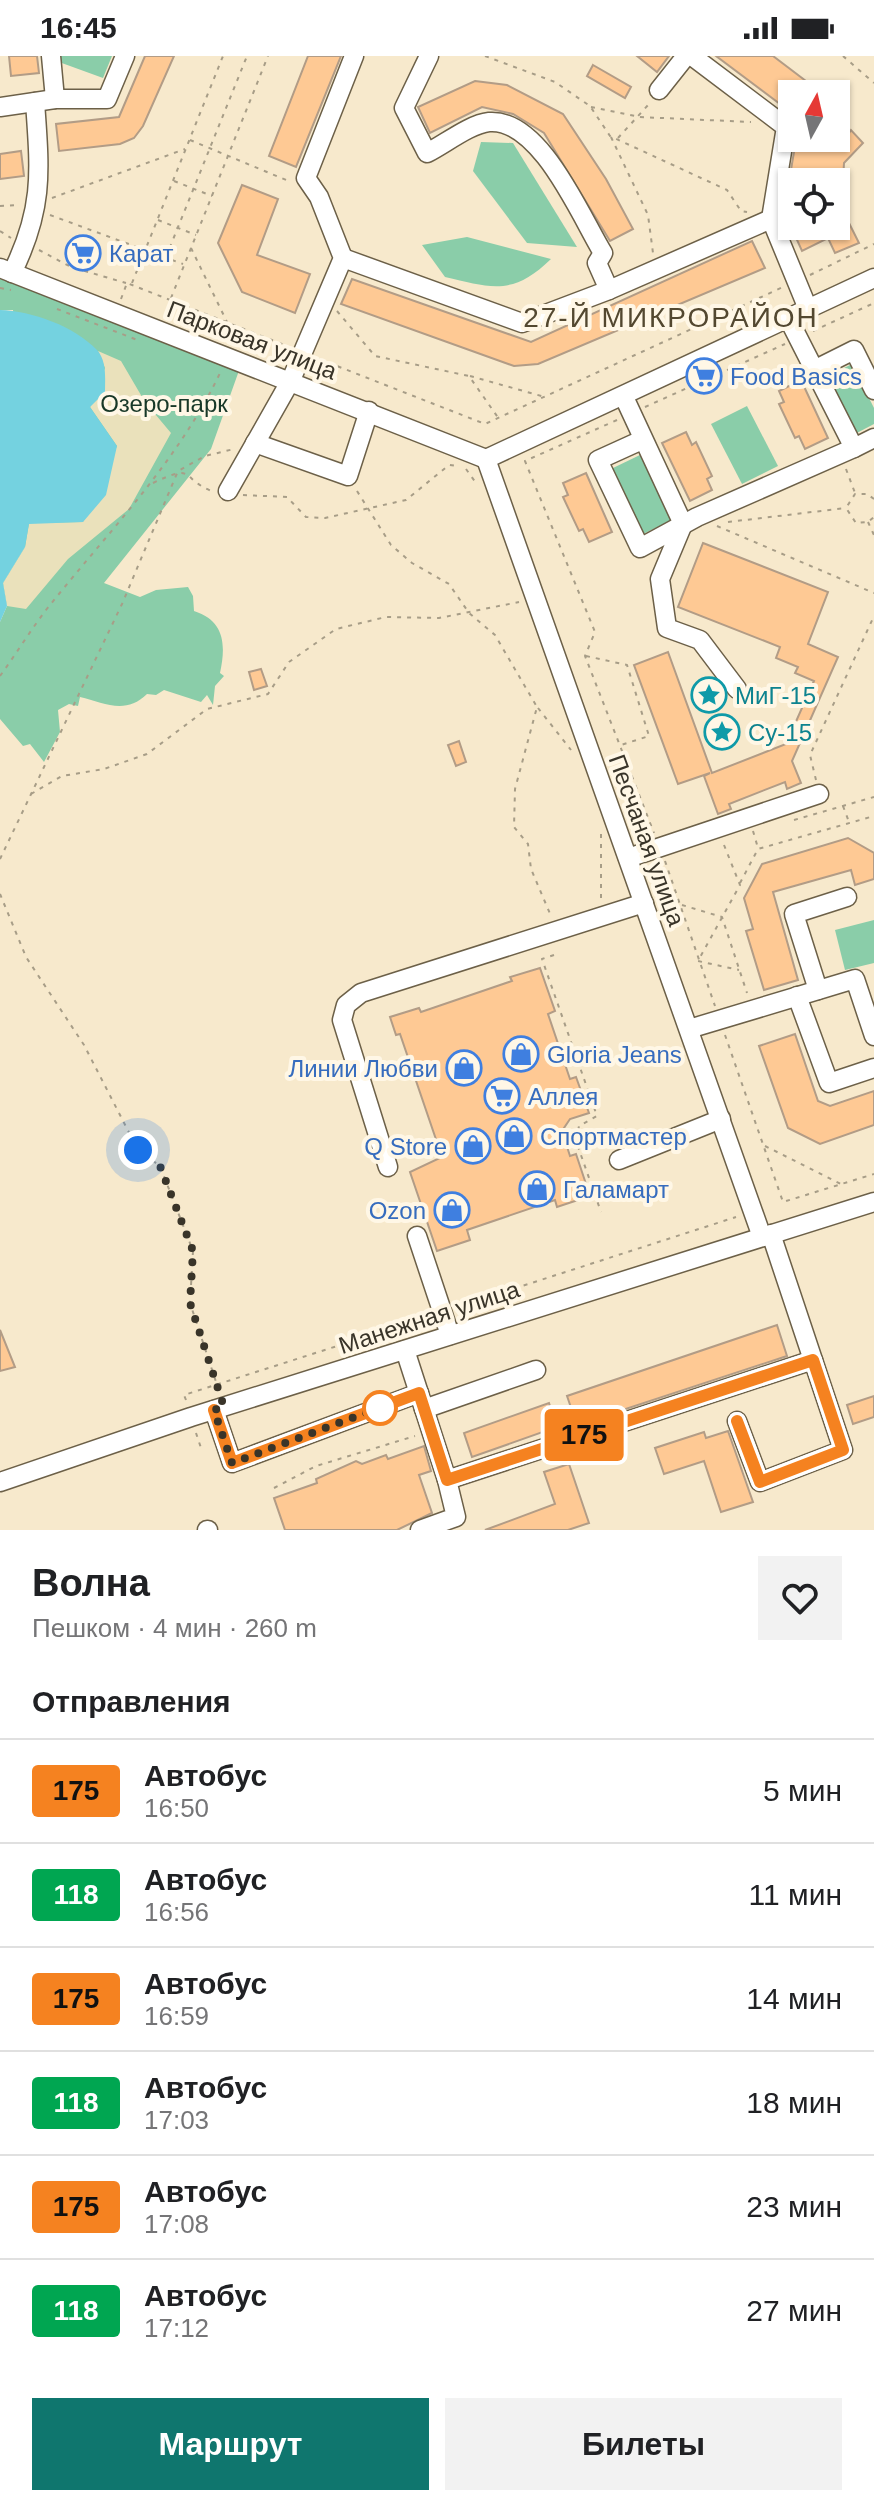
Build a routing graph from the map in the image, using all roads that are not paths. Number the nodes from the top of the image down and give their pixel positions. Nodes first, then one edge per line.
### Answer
1 (51, 56) edge
2 (125, 56) edge
3 (354, 56) edge
4 (429, 56) edge
5 (689, 56) edge
6 (659, 90) road end
7 (55, 99) junction
8 (35, 102) junction
9 (0, 107) edge
10 (771, 219) junction
11 (343, 258) junction
12 (6, 271) edge
13 (874, 278) edge
14 (609, 290) junction
15 (808, 309) junction
16 (788, 318) junction
17 (814, 370) junction
18 (291, 380) junction
19 (874, 390) edge
20 (628, 405) junction
21 (369, 411) junction
22 (874, 438) edge
23 (642, 440) junction
24 (255, 443) junction
25 (847, 451) junction
26 (488, 464) junction
27 (229, 493) road end
28 (683, 524) junction
29 (737, 689) dead end
30 (819, 794) road end
31 (628, 858) junction
32 (847, 897) dead end
33 (644, 903) junction
34 (818, 990) junction
35 (797, 996) junction
36 (689, 1029) junction
37 (874, 1036) edge
38 (874, 1068) edge
39 (721, 1119) junction
40 (619, 1160) dead end
41 (388, 1167) dead end
42 (874, 1202) edge
43 (417, 1236) dead end
44 (767, 1236) junction
45 (450, 1335) junction
46 (405, 1350) junction
47 (813, 1360) junction
48 (536, 1370) dead end
49 (422, 1401) junction
50 (219, 1408) junction
51 (737, 1421) dead end
52 (447, 1480) junction
53 (0, 1482) edge
54 (420, 1530) edge

1 - 7 street
2 - 7 street
3 - 11 street
4 - 14 street
5 - 6 street
5 - 10 street
7 - 8 street
8 - 9 street
8 - 12 street
10 - 14 street
10 - 15 street
11 - 14 street
11 - 18 street
12 - 18 street, Парковая улица
13 - 15 street
15 - 16 street
16 - 17 street
16 - 20 street
17 - 19 street
17 - 25 street
18 - 21 street, Парковая улица
18 - 24 street
20 - 23 street
20 - 26 street
21 - 24 street
21 - 26 street, Парковая улица
22 - 25 street
23 - 28 street
23 - 28 street
24 - 27 street
25 - 28 street
26 - 31 street, Песчаная улица
28 - 29 street
30 - 31 street
31 - 33 street, Песчаная улица
32 - 34 street
33 - 36 street, Песчаная улица
33 - 41 street
34 - 35 street
34 - 37 street
35 - 36 street
35 - 38 street
36 - 39 street, Песчаная улица
39 - 40 street
39 - 44 street, Песчаная улица
42 - 44 street, Манежная улица
43 - 45 street
44 - 45 street, Манежная улица
44 - 47 street, Песчаная улица
45 - 46 street, Манежная улица
46 - 49 street
46 - 50 street, Манежная улица
47 - 51 street, Песчаная улица
47 - 52 street
48 - 49 street
49 - 50 street
49 - 52 street
50 - 53 street, Манежная улица
52 - 54 street

